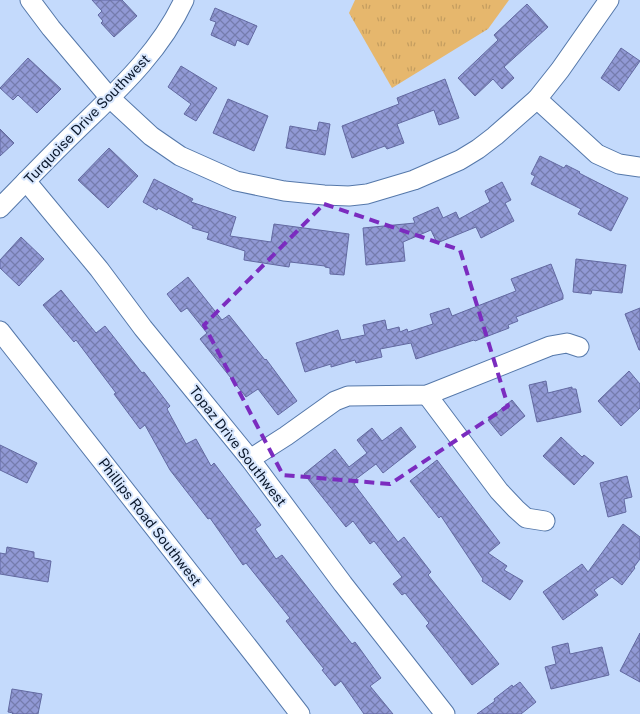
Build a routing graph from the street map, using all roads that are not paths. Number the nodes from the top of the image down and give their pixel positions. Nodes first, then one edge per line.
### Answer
1 (30, 0) edge
2 (184, 0) edge
3 (609, 0) edge
4 (110, 98) junction
5 (536, 99) junction
6 (640, 167) edge
7 (26, 181) junction
8 (0, 208) edge
9 (0, 331) edge
10 (579, 347) dead end
11 (427, 394) junction
12 (250, 459) junction
13 (545, 522) dead end
14 (300, 714) edge
15 (445, 714) edge

1 - 4 street
2 - 4 street, Turquoise Drive Southwest
3 - 5 street
4 - 5 street
4 - 7 street, Turquoise Drive Southwest
5 - 6 street
7 - 8 street, Turquoise Drive Southwest
7 - 12 street, Topaz Drive Southwest
9 - 14 street, Phillips Road Southwest
10 - 11 street
11 - 12 street
11 - 13 street
12 - 15 street, Topaz Drive Southwest

